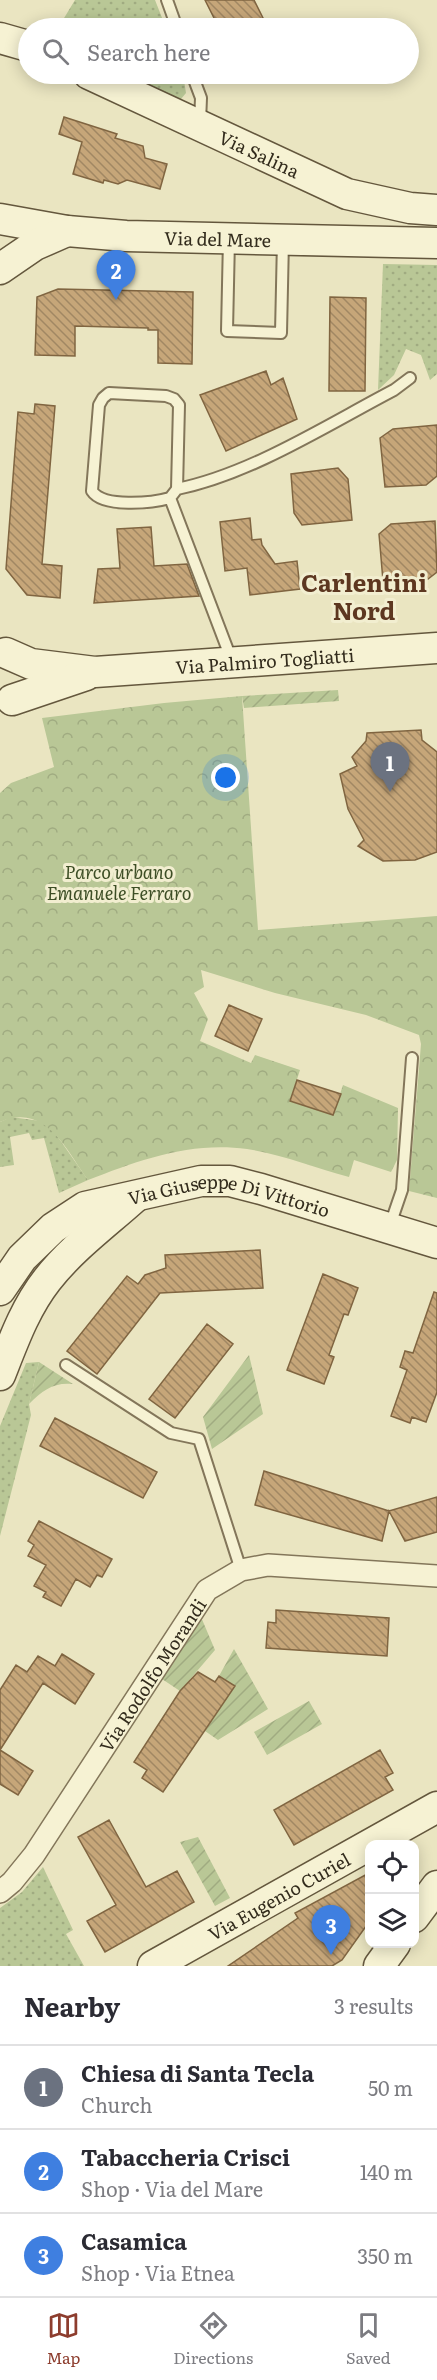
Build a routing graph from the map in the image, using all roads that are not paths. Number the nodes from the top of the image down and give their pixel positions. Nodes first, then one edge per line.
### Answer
1 (167, 0) edge
2 (173, 18) edge
3 (0, 38) edge
4 (18, 43) edge
5 (111, 84) edge
6 (196, 84) edge
7 (200, 125) junction
8 (437, 210) edge
9 (0, 219) edge
10 (67, 231) junction
11 (229, 238) junction
12 (283, 240) junction
13 (437, 243) edge
14 (0, 270) edge
15 (410, 378) dead end
16 (173, 494) junction
17 (437, 648) edge
18 (3, 651) edge
19 (232, 661) junction
20 (95, 672) junction
21 (6, 702) edge
22 (412, 1058) dead end
23 (136, 1196) junction
24 (389, 1228) junction
25 (437, 1243) edge
26 (0, 1290) edge
27 (66, 1365) dead end
28 (0, 1375) edge
29 (241, 1570) junction
30 (437, 1576) edge
31 (437, 1807) edge
32 (437, 1886) edge
33 (0, 1892) edge
34 (419, 1910) edge
35 (393, 1948) edge
36 (153, 1966) edge
37 (379, 1966) edge

1 - 2 lane
3 - 4 street
5 - 7 street, Via Salina
6 - 7 lane
7 - 8 street, Via Salina
9 - 10 street, Via del Mare
10 - 11 street, Via del Mare
10 - 14 street
11 - 12 street, Via del Mare
11 - 12 lane
12 - 13 street, Via del Mare
15 - 16 lane
16 - 16 lane
16 - 19 lane
17 - 19 street, Via Palmiro Togliatti
18 - 20 street
18 - 21 street
19 - 20 street, Via Palmiro Togliatti
20 - 21 street
22 - 24 lane
23 - 24 street, Via Giuseppe Di Vittorio
23 - 26 street
23 - 28 street, Via Giuseppe Di Vittorio
24 - 25 street, Via Giuseppe Di Vittorio
27 - 29 lane
29 - 30 street, Via Rodolfo Morandi
29 - 33 street, Via Rodolfo Morandi
31 - 36 street, Via Eugenio Curiel
32 - 34 street
35 - 37 street

